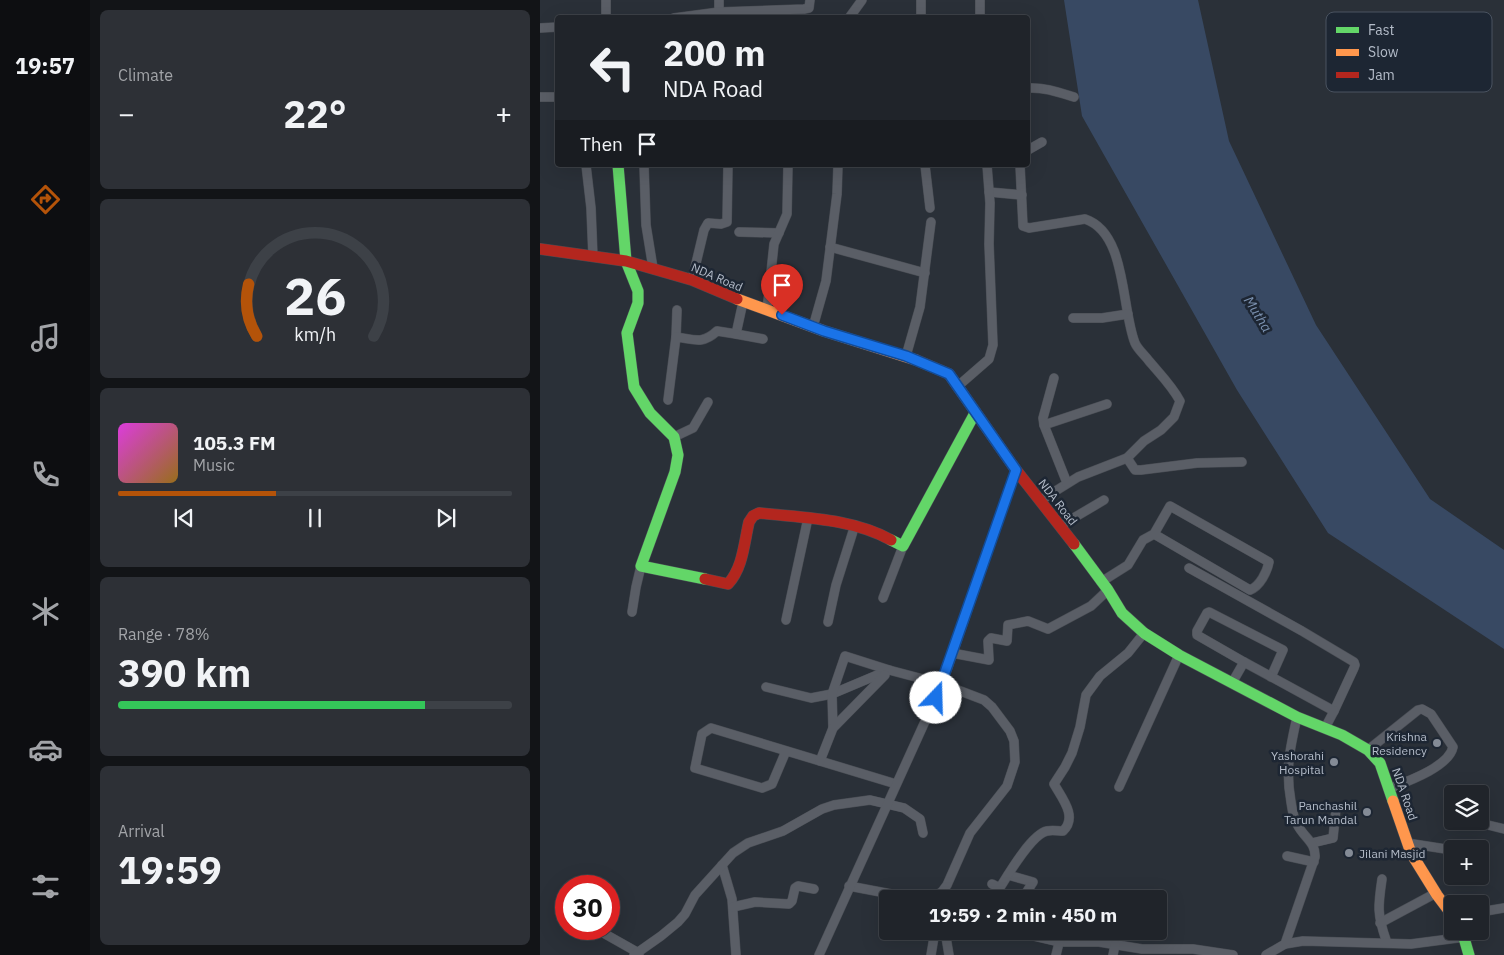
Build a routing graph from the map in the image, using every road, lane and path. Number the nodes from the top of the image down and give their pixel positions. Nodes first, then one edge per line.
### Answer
1 (606, 0) edge
2 (719, 0) edge
3 (810, 0) edge
4 (862, 0) edge
5 (921, 0) edge
6 (980, 0) edge
7 (719, 12) junction
8 (606, 15) edge
9 (696, 15) edge
10 (851, 15) edge
11 (921, 15) edge
12 (980, 15) edge
13 (555, 27) edge
14 (540, 28) edge
15 (1030, 88) edge
16 (1074, 96) dead end
17 (555, 97) edge
18 (540, 98) edge
19 (1042, 142) dead end
20 (1030, 149) edge
21 (586, 167) edge
22 (618, 167) edge
23 (644, 167) edge
24 (728, 167) edge
25 (788, 167) edge
26 (838, 167) edge
27 (925, 167) edge
28 (987, 167) edge
29 (1020, 167) edge
30 (989, 192) junction
31 (1022, 195) junction
32 (930, 208) dead end
33 (931, 222) dead end
34 (739, 232) dead end
35 (779, 233) junction
36 (830, 247) junction
37 (540, 249) edge
38 (593, 257) junction
39 (626, 262) junction
40 (653, 268) junction
41 (925, 273) junction
42 (692, 280) junction
43 (743, 302) junction
44 (677, 310) dead end
45 (767, 310) junction
46 (1128, 314) junction
47 (1073, 318) dead end
48 (813, 326) junction
49 (736, 334) junction
50 (676, 336) junction
51 (764, 338) dead end
52 (906, 356) junction
53 (1054, 378) dead end
54 (958, 386) junction
55 (668, 400) dead end
56 (708, 402) dead end
57 (1107, 404) dead end
58 (975, 413) junction
59 (1044, 425) junction
60 (674, 437) junction
61 (1127, 458) junction
62 (1242, 462) dead end
63 (1016, 470) junction
64 (1067, 483) junction
65 (1041, 500) junction
66 (1104, 500) dead end
67 (808, 518) junction
68 (855, 525) junction
69 (1060, 526) junction
70 (1154, 534) junction
71 (903, 546) junction
72 (642, 566) junction
73 (1189, 568) dead end
74 (1104, 586) junction
75 (883, 598) dead end
76 (632, 612) dead end
77 (786, 620) dead end
78 (828, 622) dead end
79 (1144, 633) junction
80 (952, 653) junction
81 (1179, 655) junction
82 (1244, 662) junction
83 (889, 670) junction
84 (1271, 677) junction
85 (1232, 683) junction
86 (942, 684) junction
87 (766, 687) dead end
88 (832, 694) junction
89 (1334, 711) junction
90 (1297, 717) junction
91 (833, 728) junction
92 (1325, 728) junction
93 (786, 750) junction
94 (1368, 750) junction
95 (820, 761) junction
96 (896, 784) junction
97 (1119, 787) dead end
98 (1390, 795) junction
99 (887, 804) junction
100 (1336, 809) dead end
101 (1489, 825) edge
102 (1504, 829) edge
103 (923, 833) dead end
104 (1312, 843) junction
105 (1408, 843) junction
106 (1444, 849) edge
107 (1287, 856) dead end
108 (1314, 862) junction
109 (722, 865) junction
110 (1008, 875) junction
111 (1382, 879) dead end
112 (992, 884) dead end
113 (849, 886) junction
114 (814, 890) dead end
115 (943, 890) edge
116 (1028, 890) edge
117 (879, 892) edge
118 (1436, 893) junction
119 (1444, 904) edge
120 (733, 907) junction
121 (1504, 908) edge
122 (1489, 910) edge
123 (1380, 923) junction
124 (614, 940) edge
125 (934, 940) edge
126 (946, 940) edge
127 (1050, 940) edge
128 (1386, 940) dead end
129 (1445, 940) edge
130 (1465, 940) edge
131 (1059, 942) junction
132 (1285, 944) junction
133 (1115, 945) junction
134 (1155, 952) edge
135 (637, 954) edge
136 (737, 955) edge
137 (819, 955) edge
138 (931, 955) edge
139 (949, 955) edge
140 (1056, 955) edge
141 (1113, 955) edge
142 (1233, 955) edge
143 (1266, 955) edge
144 (1469, 955) edge

1 - 8 street
2 - 7 street
3 - 7 street
4 - 10 street
5 - 11 street
6 - 12 street
7 - 9 street
13 - 14 street
15 - 16 street
17 - 18 street
19 - 20 street
21 - 38 street
22 - 39 main road
23 - 40 street
24 - 42 street
25 - 35 street
26 - 36 street
27 - 32 street
28 - 30 street
29 - 31 street
30 - 31 street
30 - 54 street
31 - 46 street
33 - 41 street
34 - 35 street
35 - 45 street
36 - 41 street
36 - 48 street
37 - 38 main road, NDA Road
38 - 39 main road, NDA Road
39 - 40 main road, NDA Road
39 - 60 main road
40 - 42 main road, NDA Road
41 - 52 street
42 - 43 main road, NDA Road
43 - 45 main road, NDA Road
43 - 49 street
44 - 50 street
45 - 48 main road, NDA Road
46 - 47 street
46 - 61 street
48 - 52 main road, NDA Road
49 - 50 street
49 - 51 street
50 - 55 street
52 - 54 main road, NDA Road
53 - 59 street
54 - 58 main road, NDA Road
56 - 60 street
57 - 59 street
58 - 63 main road, NDA Road
58 - 71 main road
59 - 64 street
60 - 72 main road
61 - 62 street
61 - 64 street
63 - 65 main road, NDA Road
63 - 80 street
64 - 65 street
65 - 69 main road, NDA Road
66 - 69 street
67 - 68 main road
67 - 72 main road
67 - 77 street
68 - 71 main road
68 - 78 street
69 - 74 main road, NDA Road
70 - 70 street
70 - 74 street
71 - 75 street
72 - 76 street
73 - 89 street
74 - 79 main road, NDA Road
74 - 80 street
79 - 81 main road, NDA Road
79 - 110 street
80 - 86 street
81 - 85 main road, NDA Road
81 - 97 street
82 - 84 street
82 - 84 street
82 - 85 street
83 - 86 street
83 - 88 street
83 - 88 street
83 - 91 street
84 - 89 street
85 - 90 main road, NDA Road
86 - 96 street
86 - 115 street
87 - 88 street
88 - 91 street
89 - 92 street
90 - 92 main road, NDA Road
90 - 104 street
91 - 95 street
92 - 94 main road, NDA Road
93 - 93 street
93 - 95 street
94 - 98 main road, NDA Road
94 - 98 street
95 - 96 street
96 - 99 street
98 - 105 main road, NDA Road
99 - 103 street
99 - 109 street
99 - 113 street
100 - 104 street
101 - 102 street
104 - 108 street
105 - 106 street
105 - 118 main road, NDA Road
107 - 108 street
108 - 132 street
109 - 120 street
109 - 135 street
110 - 112 street
110 - 116 street
111 - 123 street
113 - 117 street
113 - 137 street
114 - 120 street
118 - 119 main road, NDA Road
118 - 123 street
120 - 136 street
121 - 122 street
123 - 128 street
124 - 135 street
125 - 138 street
126 - 139 street
127 - 131 street
129 - 132 street
130 - 144 main road
131 - 133 street
131 - 140 street
132 - 143 street
133 - 134 street
133 - 141 street
134 - 142 street

